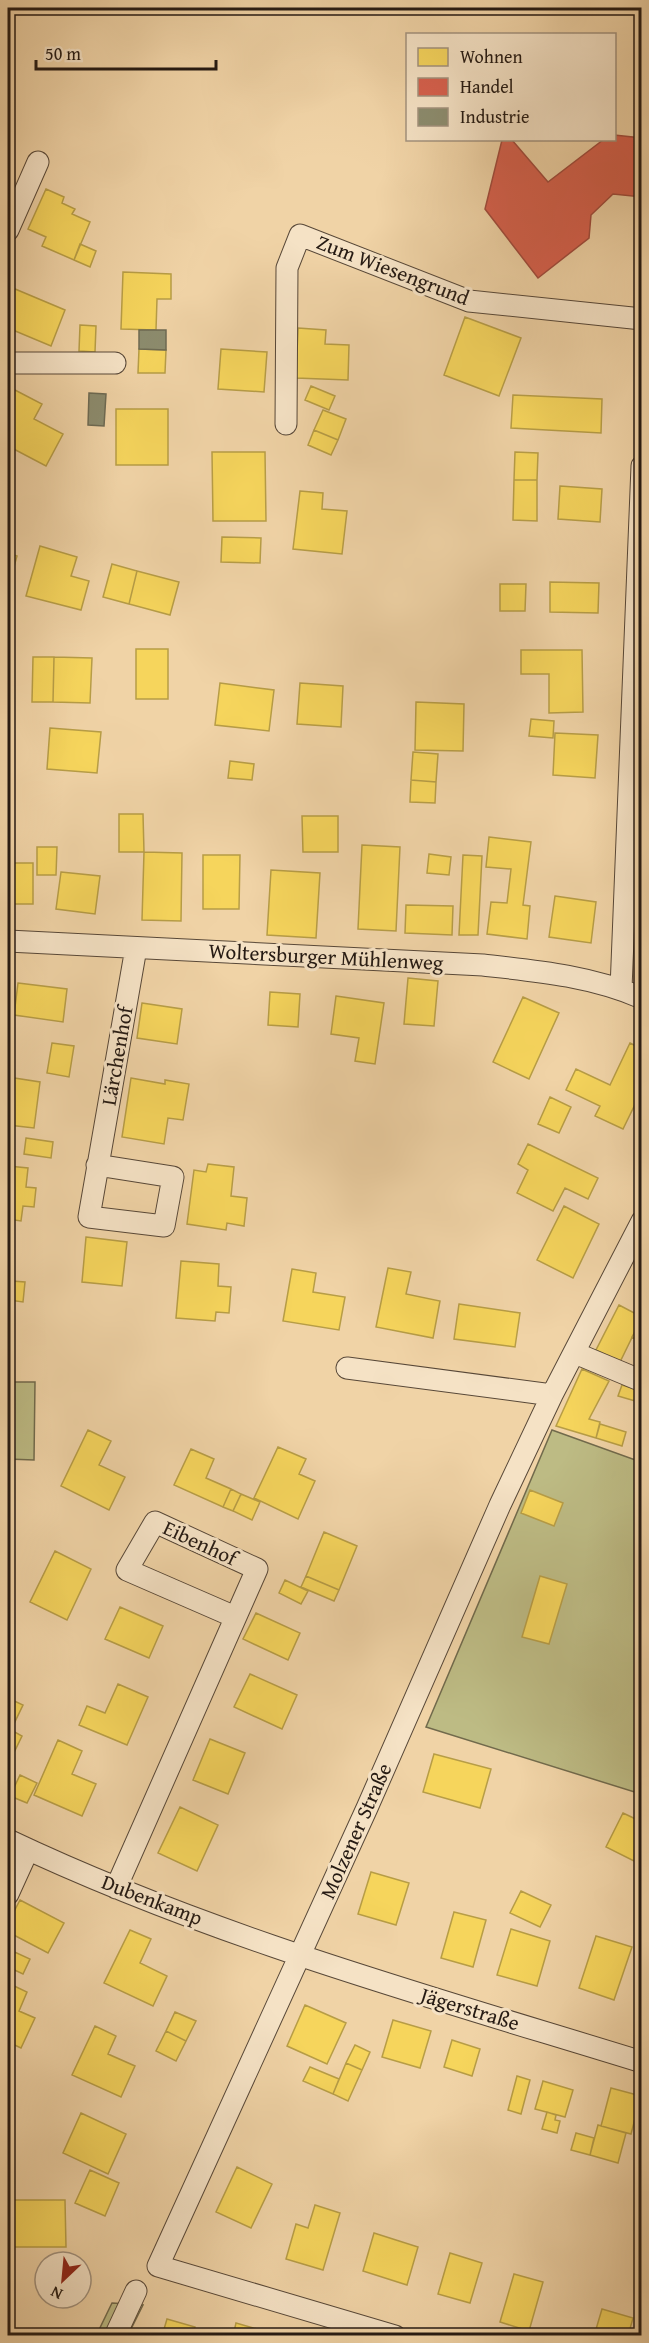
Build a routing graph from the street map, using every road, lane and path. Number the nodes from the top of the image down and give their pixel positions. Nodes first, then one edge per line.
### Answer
1 (38, 162) dead end
2 (8, 230) edge
3 (642, 319) edge
4 (8, 363) edge
5 (115, 363) dead end
6 (286, 424) dead end
7 (642, 466) edge
8 (8, 942) edge
9 (136, 948) junction
10 (621, 989) junction
11 (642, 998) edge
12 (97, 1165) dead end
13 (642, 1221) edge
14 (575, 1353) junction
15 (347, 1368) dead end
16 (642, 1381) edge
17 (552, 1395) junction
18 (235, 1617) junction
19 (8, 1840) edge
20 (28, 1850) junction
21 (116, 1888) junction
22 (8, 1894) edge
23 (298, 1956) junction
24 (642, 2062) edge
25 (135, 2291) dead end
26 (115, 2336) edge
27 (395, 2336) edge

1 - 2 street
3 - 6 street, Zum Wiesengrund
4 - 5 street
7 - 10 street
8 - 9 street, Woltersburger Mühlenweg
9 - 10 street, Woltersburger Mühlenweg
9 - 12 street, Lärchenhof
10 - 11 street, Woltersburger Mühlenweg
13 - 14 street, Molzener Straße
14 - 16 street
14 - 17 street, Molzener Straße
15 - 17 street
17 - 23 street, Molzener Straße
18 - 18 street, Eibenhof
18 - 21 street, Eibenhof
19 - 20 street, Dubenkamp
20 - 21 street, Dubenkamp
20 - 22 street
21 - 23 street, Dubenkamp
23 - 24 street, Jägerstraße
23 - 27 street, Molzener Straße
25 - 26 street

